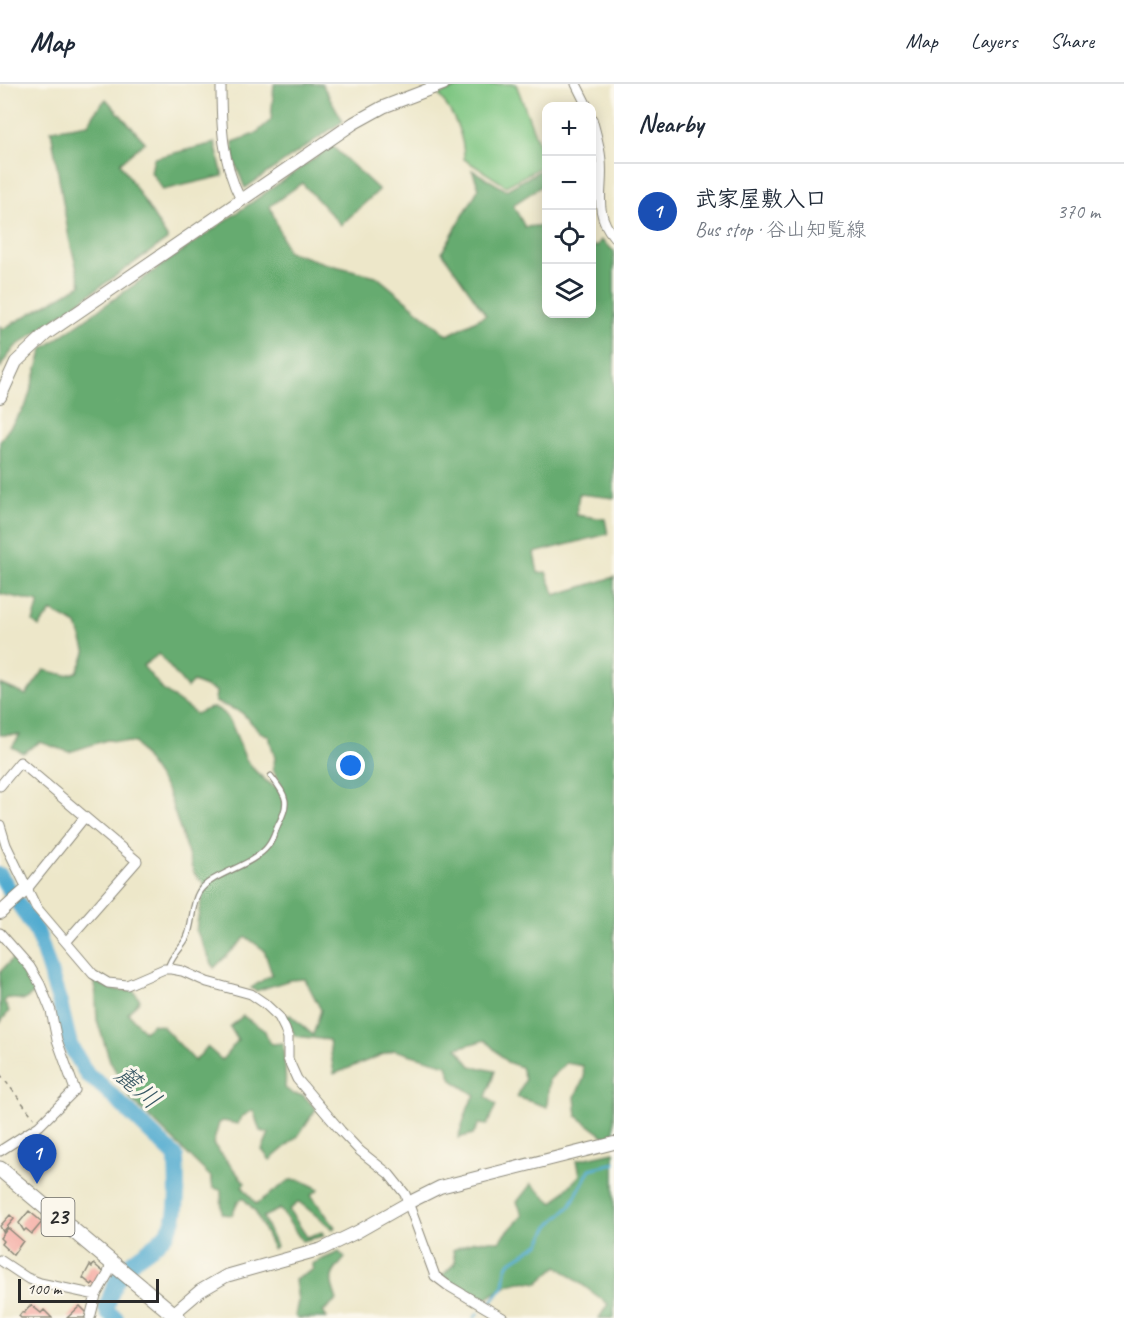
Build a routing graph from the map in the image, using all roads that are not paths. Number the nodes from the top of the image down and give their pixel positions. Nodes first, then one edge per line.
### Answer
1 (221, 84) edge
2 (443, 84) edge
3 (576, 84) edge
4 (585, 102) edge
5 (596, 139) edge
6 (241, 200) junction
7 (614, 237) edge
8 (0, 397) edge
9 (271, 776) dead end
10 (0, 786) edge
11 (84, 818) junction
12 (0, 825) edge
13 (24, 891) junction
14 (2, 911) edge
15 (0, 933) edge
16 (66, 942) junction
17 (168, 969) junction
18 (614, 1143) edge
19 (0, 1151) edge
20 (0, 1169) edge
21 (408, 1203) junction
22 (0, 1260) edge
23 (114, 1263) junction
24 (96, 1294) junction
25 (489, 1315) edge
26 (176, 1316) edge
27 (90, 1318) edge
28 (503, 1318) edge

1 - 6 street
2 - 6 street
3 - 4 street
5 - 7 street
6 - 8 street
9 - 17 lane
10 - 11 street
11 - 13 street
11 - 16 street
12 - 13 street
13 - 14 street
13 - 16 street
15 - 19 street
16 - 17 street
17 - 21 street
18 - 21 street
20 - 23 main road, 23
21 - 25 street
21 - 26 street
22 - 24 street
23 - 24 street
23 - 26 main road, 23
24 - 27 street
25 - 28 street

